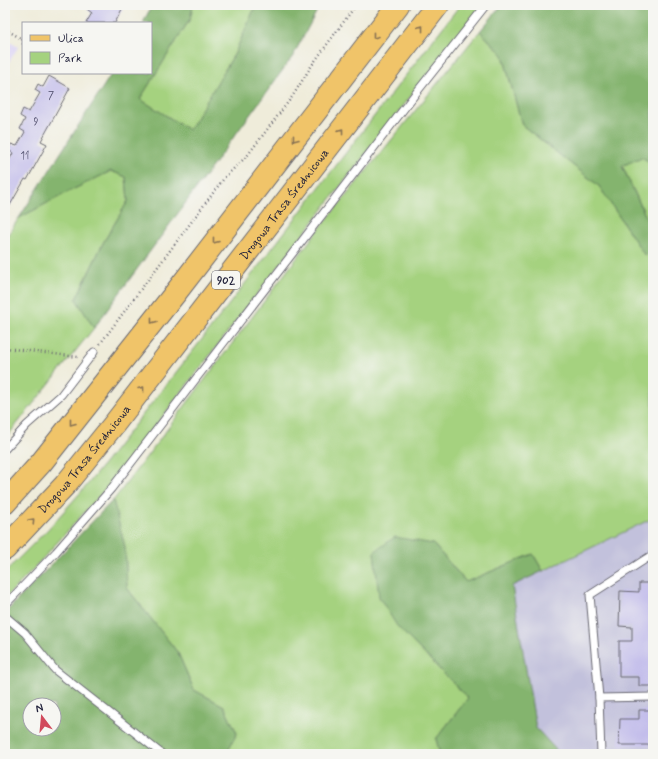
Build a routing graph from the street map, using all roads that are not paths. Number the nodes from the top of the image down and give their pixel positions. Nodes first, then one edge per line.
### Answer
1 (398, 5) edge
2 (438, 5) edge
3 (486, 5) edge
4 (94, 352) road end
5 (5, 448) edge
6 (5, 503) edge
7 (5, 549) edge
8 (652, 555) dead end
9 (5, 605) edge
10 (5, 616) edge
11 (653, 697) edge
12 (599, 698) junction
13 (162, 754) edge
14 (601, 754) edge

1 -> 6 main road, 902
7 -> 2 main road, Drogowa Trasa Średnicowa / 902
3 - 9 lane
4 - 5 lane
8 - 12 lane
10 - 13 lane
11 - 12 lane
12 - 14 lane

